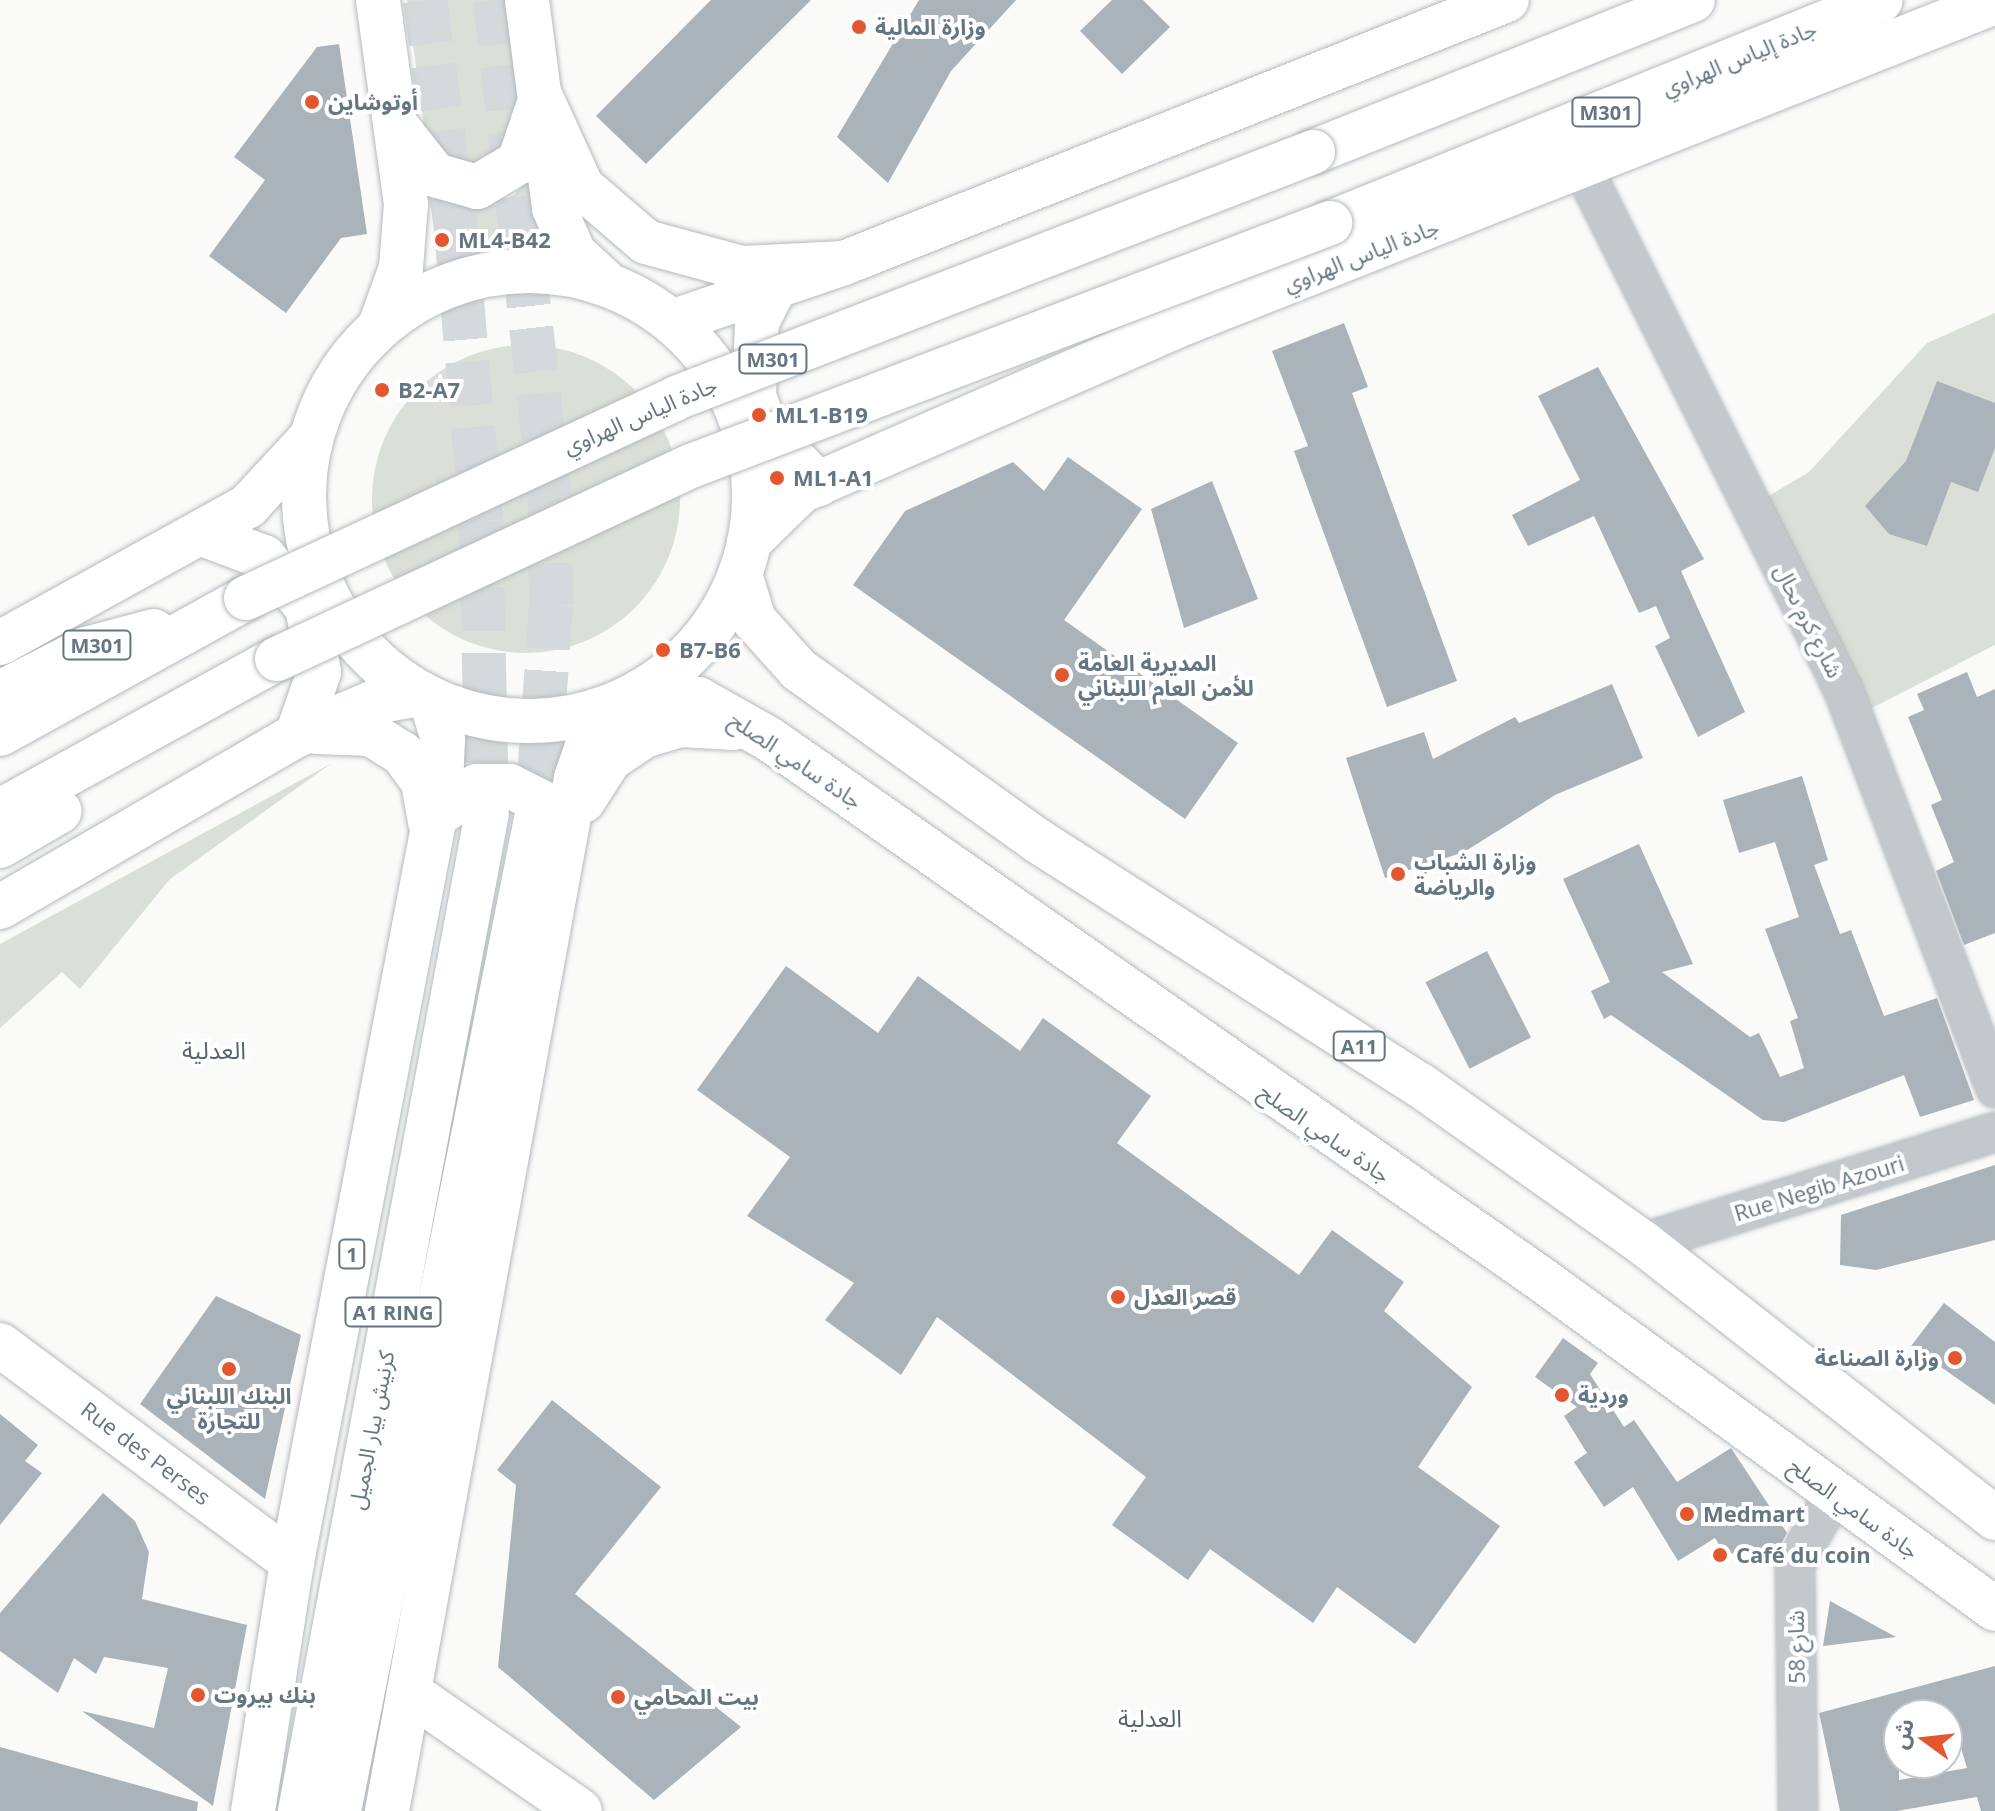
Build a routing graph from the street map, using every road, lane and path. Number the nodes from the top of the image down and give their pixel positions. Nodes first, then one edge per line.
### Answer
1 (378, 0) edge
2 (527, 0) edge
3 (1507, 0) edge
4 (1693, 0) edge
5 (1881, 0) edge
6 (1995, 2) edge
7 (540, 95) junction
8 (395, 123) junction
9 (1584, 170) junction
10 (1330, 223) joint
11 (844, 263) junction
12 (604, 281) junction
13 (774, 289) junction
14 (674, 321) junction
15 (380, 326) junction
16 (310, 438) junction
17 (818, 484) junction
18 (202, 534) junction
19 (744, 558) junction
20 (203, 622) junction
21 (0, 643) edge
22 (260, 668) junction
23 (0, 693) edge
24 (426, 697) junction
25 (628, 698) junction
26 (0, 734) edge
27 (297, 735) junction
28 (769, 739) junction
29 (0, 811) edge
30 (487, 813) tunnel mouth
31 (536, 819) tunnel mouth
32 (428, 835) junction
33 (0, 846) edge
34 (562, 856) junction
35 (0, 907) edge
36 (1995, 1088) edge
37 (1995, 1132) edge
38 (1643, 1243) junction
39 (0, 1345) edge
40 (1834, 1494) junction
41 (1995, 1518) edge
42 (292, 1562) junction
43 (1995, 1609) edge
44 (409, 1692) junction
45 (253, 1811) edge
46 (300, 1811) edge
47 (339, 1811) edge
48 (387, 1811) edge
49 (580, 1811) edge
50 (1798, 1811) edge

1 - 8 main road
2 - 7 main road
3 - 11 main road
4 - 20 main road, جادة الياس الهراوي / M301, bridge
5 - 10 main road, جادة إلياس الهراوي / M301
6 - 9 main road, جادة الياس الهراوي
7 - 8 main road
7 - 11 main road
7 - 12 main road
8 - 15 main road
9 - 17 main road, جادة الياس الهراوي
9 - 36 street, شارع كرم ىحال
10 - 22 main road, جادة الياس الهراوي / M301, bridge
11 - 13 main road
12 - 14 main road
12 - 15 main road
13 - 14 main road
13 - 17 main road
14 - 19 main road
15 - 16 main road
16 - 18 main road
16 - 24 main road
17 - 19 main road, جادة الياس الهراوي
18 - 21 main road
18 - 27 main road
19 - 25 main road
19 - 38 main road, A11
20 - 23 main road, M301
20 - 26 main road
22 - 29 main road, M301
22 - 33 main road
24 - 25 main road
24 - 27 main road
24 - 32 main road, 1
25 - 28 main road, جادة سامي الصلح
25 - 34 main road
27 - 32 main road
27 - 35 main road
28 - 34 main road
28 - 40 main road, جادة سامي الصلح
30 - 46 main road, كرنيش بيار الجميل / A1 RING
31 - 47 main road, كرنيش بيار الجميل / A1 RING
32 - 34 main road
32 - 42 main road, 1
34 - 44 main road
37 - 38 street, Rue Negib Azouri
38 - 41 main road, A11
39 - 42 main road, Rue des Perses
40 - 43 main road, جادة سامي الصلح
40 - 50 street, شارع 58
42 - 45 main road, 1
44 - 48 main road
44 - 49 main road

